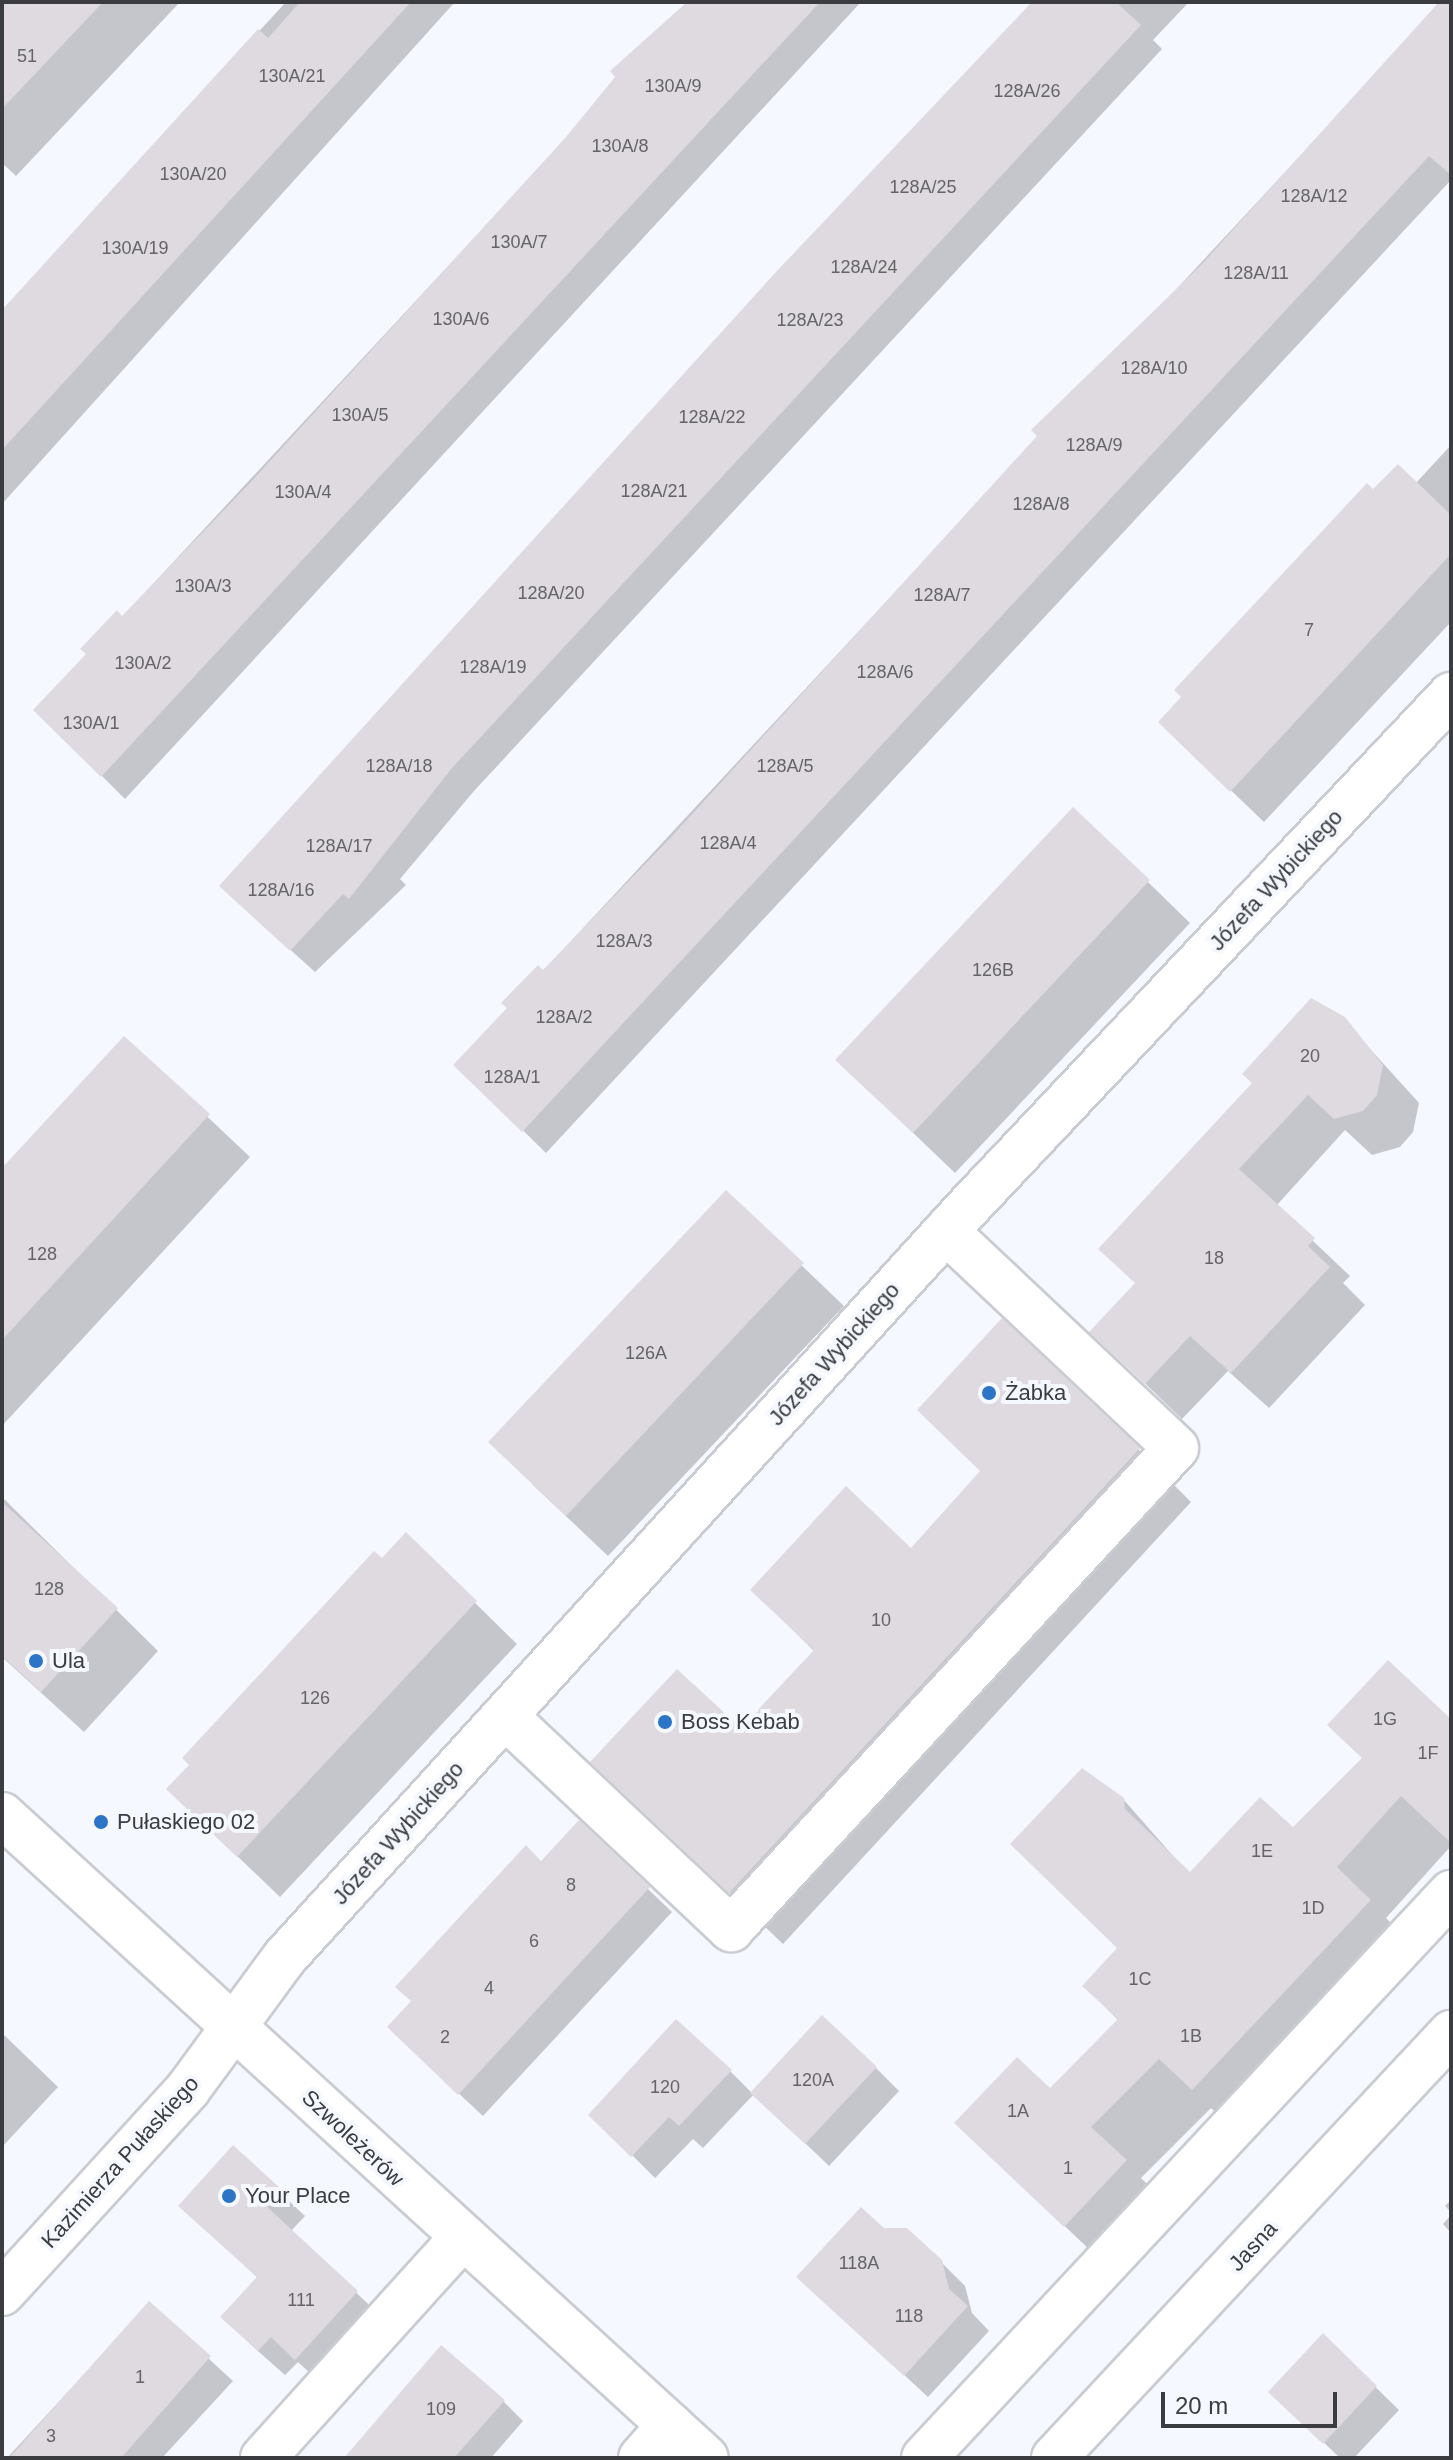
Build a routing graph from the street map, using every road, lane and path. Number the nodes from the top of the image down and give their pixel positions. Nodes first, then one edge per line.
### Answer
1 (1451, 695) edge
2 (946, 1231) junction
3 (505, 1716) junction
4 (2, 1815) edge
5 (1451, 1893) edge
6 (233, 2028) junction
7 (1451, 2033) edge
8 (462, 2238) junction
9 (2, 2293) edge
10 (691, 2448) edge
11 (263, 2458) edge
12 (641, 2458) edge
13 (925, 2458) edge
14 (1054, 2458) edge

1 - 2 street, Józefa Wybickiego
2 - 3 street, Józefa Wybickiego
2 - 3 street
3 - 6 street, Józefa Wybickiego
4 - 6 street, Szwoleżerów
5 - 13 street
6 - 8 street, Szwoleżerów
6 - 9 street, Kazimierza Pułaskiego
7 - 14 street, Jasna
8 - 10 street, Szwoleżerów
8 - 11 street
10 - 12 street

